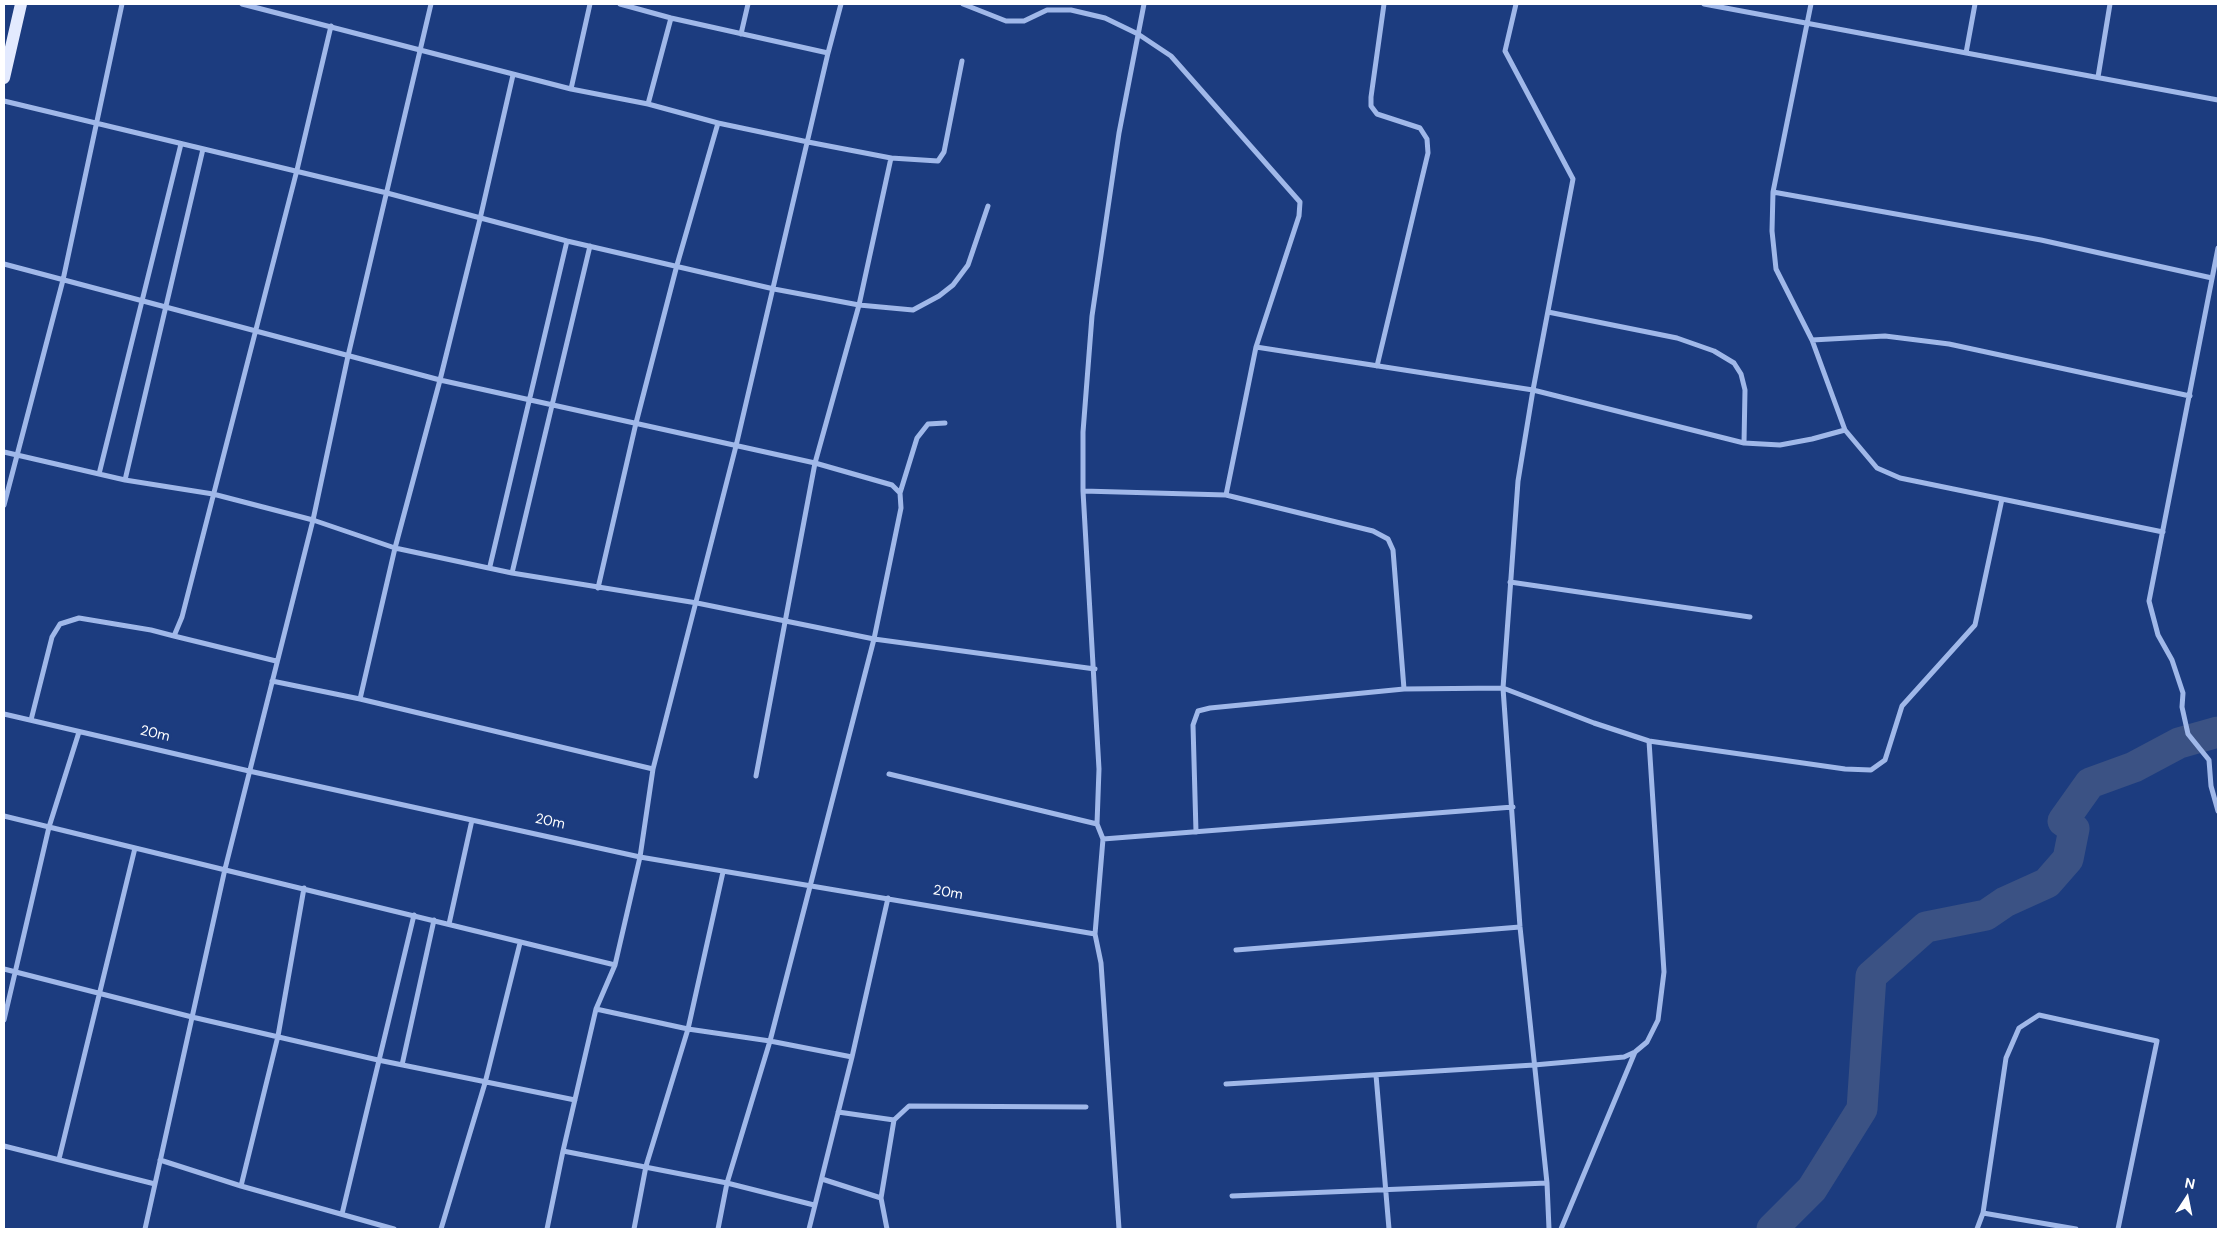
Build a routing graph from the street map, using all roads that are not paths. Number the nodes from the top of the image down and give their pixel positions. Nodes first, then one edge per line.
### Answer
1 (20, 4) edge
2 (122, 4) edge
3 (242, 4) edge
4 (275, 4) edge
5 (431, 4) edge
6 (590, 4) edge
7 (620, 4) edge
8 (623, 4) edge
9 (646, 4) edge
10 (748, 4) edge
11 (841, 4) edge
12 (963, 4) edge
13 (1144, 4) edge
14 (1384, 4) edge
15 (1516, 4) edge
16 (1704, 4) edge
17 (1811, 4) edge
18 (1975, 4) edge
19 (2110, 4) edge
20 (644, 10) junction
21 (273, 12) junction
22 (671, 18) junction
23 (1807, 23) junction
24 (331, 26) junction
25 (741, 34) junction
26 (1138, 34) junction
27 (420, 51) junction
28 (828, 53) junction
29 (1966, 53) junction
30 (962, 60) dead end
31 (513, 75) junction
32 (2098, 77) junction
33 (4, 78) edge
34 (571, 89) junction
35 (2218, 100) edge
36 (4, 101) edge
37 (648, 104) junction
38 (97, 123) junction
39 (718, 123) junction
40 (808, 142) junction
41 (181, 144) junction
42 (203, 149) junction
43 (891, 158) junction
44 (297, 170) junction
45 (1773, 192) junction
46 (387, 193) junction
47 (988, 206) dead end
48 (480, 219) junction
49 (566, 241) junction
50 (590, 246) junction
51 (2218, 248) edge
52 (4, 264) edge
53 (677, 266) junction
54 (2212, 278) junction
55 (62, 280) junction
56 (774, 289) junction
57 (143, 302) junction
58 (859, 305) junction
59 (165, 308) junction
60 (1548, 312) junction
61 (255, 331) junction
62 (1812, 340) junction
63 (1256, 347) junction
64 (348, 356) junction
65 (1377, 366) junction
66 (440, 380) junction
67 (1533, 390) junction
68 (2190, 396) junction
69 (530, 399) junction
70 (552, 404) junction
71 (945, 422) dead end
72 (636, 423) junction
73 (1845, 430) junction
74 (1744, 442) junction
75 (736, 446) junction
76 (4, 452) edge
77 (16, 455) junction
78 (815, 463) junction
79 (99, 474) junction
80 (125, 480) junction
81 (1083, 491) junction
82 (900, 493) junction
83 (213, 494) junction
84 (1226, 494) junction
85 (2002, 499) junction
86 (4, 505) edge
87 (313, 520) junction
88 (2162, 532) junction
89 (395, 548) junction
90 (490, 566) junction
91 (512, 572) junction
92 (1510, 582) junction
93 (598, 588) junction
94 (697, 603) junction
95 (1750, 617) dead end
96 (784, 619) junction
97 (174, 636) junction
98 (874, 639) junction
99 (276, 661) junction
100 (1095, 669) junction
101 (272, 681) junction
102 (1503, 688) junction
103 (1404, 689) junction
104 (360, 699) junction
105 (4, 714) edge
106 (30, 720) junction
107 (79, 732) junction
108 (1649, 741) junction
109 (653, 769) junction
110 (249, 771) junction
111 (889, 774) dead end
112 (756, 776) dead end
113 (1513, 807) junction
114 (2218, 812) edge
115 (4, 816) edge
116 (472, 820) junction
117 (1097, 824) junction
118 (49, 827) junction
119 (1196, 832) junction
120 (1103, 839) junction
121 (134, 848) junction
122 (640, 857) junction
123 (225, 869) junction
124 (723, 872) junction
125 (811, 886) junction
126 (304, 888) junction
127 (888, 898) junction
128 (414, 915) junction
129 (434, 920) junction
130 (449, 924) junction
131 (1520, 928) junction
132 (1095, 934) junction
133 (520, 943) junction
134 (1236, 950) dead end
135 (615, 965) junction
136 (4, 969) edge
137 (15, 972) junction
138 (100, 992) junction
139 (596, 1010) junction
140 (192, 1017) junction
141 (4, 1020) edge
142 (688, 1029) junction
143 (278, 1036) junction
144 (770, 1041) junction
145 (1635, 1052) junction
146 (852, 1057) junction
147 (378, 1060) junction
148 (402, 1065) junction
149 (1534, 1065) junction
150 (1376, 1075) junction
151 (485, 1083) junction
152 (1226, 1084) dead end
153 (575, 1100) junction
154 (1086, 1107) dead end
155 (838, 1112) junction
156 (894, 1120) junction
157 (4, 1146) edge
158 (563, 1151) junction
159 (59, 1159) junction
160 (160, 1160) junction
161 (646, 1166) junction
162 (822, 1180) junction
163 (727, 1183) junction
164 (1547, 1183) junction
165 (155, 1184) junction
166 (241, 1186) junction
167 (1386, 1188) junction
168 (1232, 1196) dead end
169 (881, 1198) junction
170 (814, 1206) junction
171 (1983, 1213) junction
172 (342, 1214) junction
173 (144, 1229) edge
174 (391, 1229) edge
175 (441, 1229) edge
176 (547, 1229) edge
177 (634, 1229) edge
178 (718, 1229) edge
179 (809, 1229) edge
180 (887, 1229) edge
181 (1120, 1229) edge
182 (1389, 1229) edge
183 (1549, 1229) edge
184 (1561, 1229) edge
185 (1977, 1229) edge
186 (2076, 1229) edge
187 (2118, 1229) edge

1 - 33 main road
2 - 38 street
3 - 21 street
4 - 21 street
5 - 27 street
6 - 34 street
7 - 8 street
8 - 20 street
9 - 20 street
10 - 25 street
11 - 28 street
12 - 26 street
13 - 26 street
14 - 65 street
15 - 60 street
16 - 23 street
17 - 23 street
18 - 29 street
19 - 32 street
20 - 22 street
21 - 24 street
22 - 25 street
22 - 37 street
23 - 29 street
23 - 45 street
24 - 27 street
24 - 44 street
25 - 28 street
26 - 63 street
26 - 81 street
27 - 31 street
27 - 46 street
28 - 40 street
29 - 32 street
30 - 43 street
31 - 34 street
31 - 48 street
32 - 35 street
34 - 37 street
36 - 38 street
37 - 39 street
38 - 41 street
38 - 55 street
39 - 40 street
39 - 53 street
40 - 43 street
40 - 56 street
41 - 42 street
41 - 57 street
42 - 44 street
42 - 59 street
43 - 58 street
44 - 46 street
44 - 61 street
45 - 54 street
45 - 62 street
46 - 48 street
46 - 64 street
47 - 58 street
48 - 49 street
48 - 66 street
49 - 50 street
49 - 69 street
50 - 53 street
50 - 70 street
51 - 54 street
52 - 55 street
53 - 56 street
53 - 72 street
54 - 68 street
55 - 57 street
55 - 77 street
56 - 58 street
56 - 75 street
57 - 59 street
57 - 79 street
58 - 78 street
59 - 61 street
59 - 80 street
60 - 67 street
60 - 74 street
61 - 64 street
61 - 83 street
62 - 68 street
62 - 73 street
63 - 65 street
63 - 84 street
64 - 66 street
64 - 87 street
65 - 67 street
66 - 69 street
66 - 89 street
67 - 74 street
67 - 92 street
68 - 88 street
69 - 70 street
69 - 90 street
70 - 72 street
70 - 91 street
71 - 82 street
72 - 75 street
72 - 93 street
73 - 74 street
73 - 85 street
75 - 78 street
75 - 94 street
76 - 77 street
77 - 79 street
77 - 86 street
78 - 82 street
78 - 96 street
79 - 80 street
80 - 83 street
81 - 84 street
81 - 100 street
82 - 98 street
83 - 87 street
83 - 97 street
84 - 103 street
85 - 88 street
85 - 108 street
87 - 89 street
87 - 99 street
88 - 114 street
89 - 90 street
89 - 104 street
90 - 91 street
91 - 93 street
92 - 95 street
92 - 102 street
93 - 94 street
94 - 96 street
94 - 109 street
96 - 98 street
96 - 112 street
97 - 99 street
97 - 106 street
98 - 100 street
98 - 125 street
99 - 101 street
100 - 117 street
101 - 104 street
101 - 110 street
102 - 103 street
102 - 108 street
102 - 113 street
103 - 119 street
104 - 109 street
105 - 106 street, 20m
106 - 107 street, 20m
107 - 110 street, 20m
107 - 118 street
108 - 145 street
109 - 122 street
110 - 116 street, 20m
110 - 123 street
111 - 117 street
113 - 119 street
113 - 131 street
115 - 118 street
116 - 122 street, 20m
116 - 130 street
117 - 120 street
118 - 121 street
118 - 137 street
119 - 120 street
120 - 132 street
121 - 123 street
121 - 138 street
122 - 124 street, 20m
122 - 135 street
123 - 126 street
123 - 140 street
124 - 125 street, 20m
124 - 142 street
125 - 127 street, 20m
125 - 144 street
126 - 128 street
126 - 143 street
127 - 132 street, 20m
127 - 146 street
128 - 129 street
128 - 147 street
129 - 130 street
129 - 148 street
130 - 133 street
131 - 134 street
131 - 149 street
132 - 181 street
133 - 135 street
133 - 151 street
135 - 139 street
136 - 137 street
137 - 138 street
137 - 141 street
138 - 140 street
138 - 159 street
139 - 142 street
139 - 153 street
140 - 143 street
140 - 160 street
142 - 144 street
142 - 161 street
143 - 147 street
143 - 166 street
144 - 146 street
144 - 163 street
145 - 149 street
145 - 184 street
146 - 155 street
147 - 148 street
147 - 172 street
148 - 151 street
149 - 150 street
149 - 164 street
150 - 152 street
150 - 167 street
151 - 153 street
151 - 175 street
153 - 158 street
154 - 156 street
155 - 156 street
155 - 162 street
156 - 169 street
157 - 159 street
158 - 161 street
158 - 176 street
159 - 165 street
160 - 165 street
160 - 166 street
161 - 163 street
161 - 177 street
162 - 169 street
162 - 170 street
163 - 170 street
163 - 178 street
164 - 167 street
164 - 183 street
165 - 173 street
166 - 172 street
167 - 168 street
167 - 182 street
169 - 180 street
170 - 179 street
171 - 185 street
171 - 186 street
171 - 187 street
172 - 174 street

